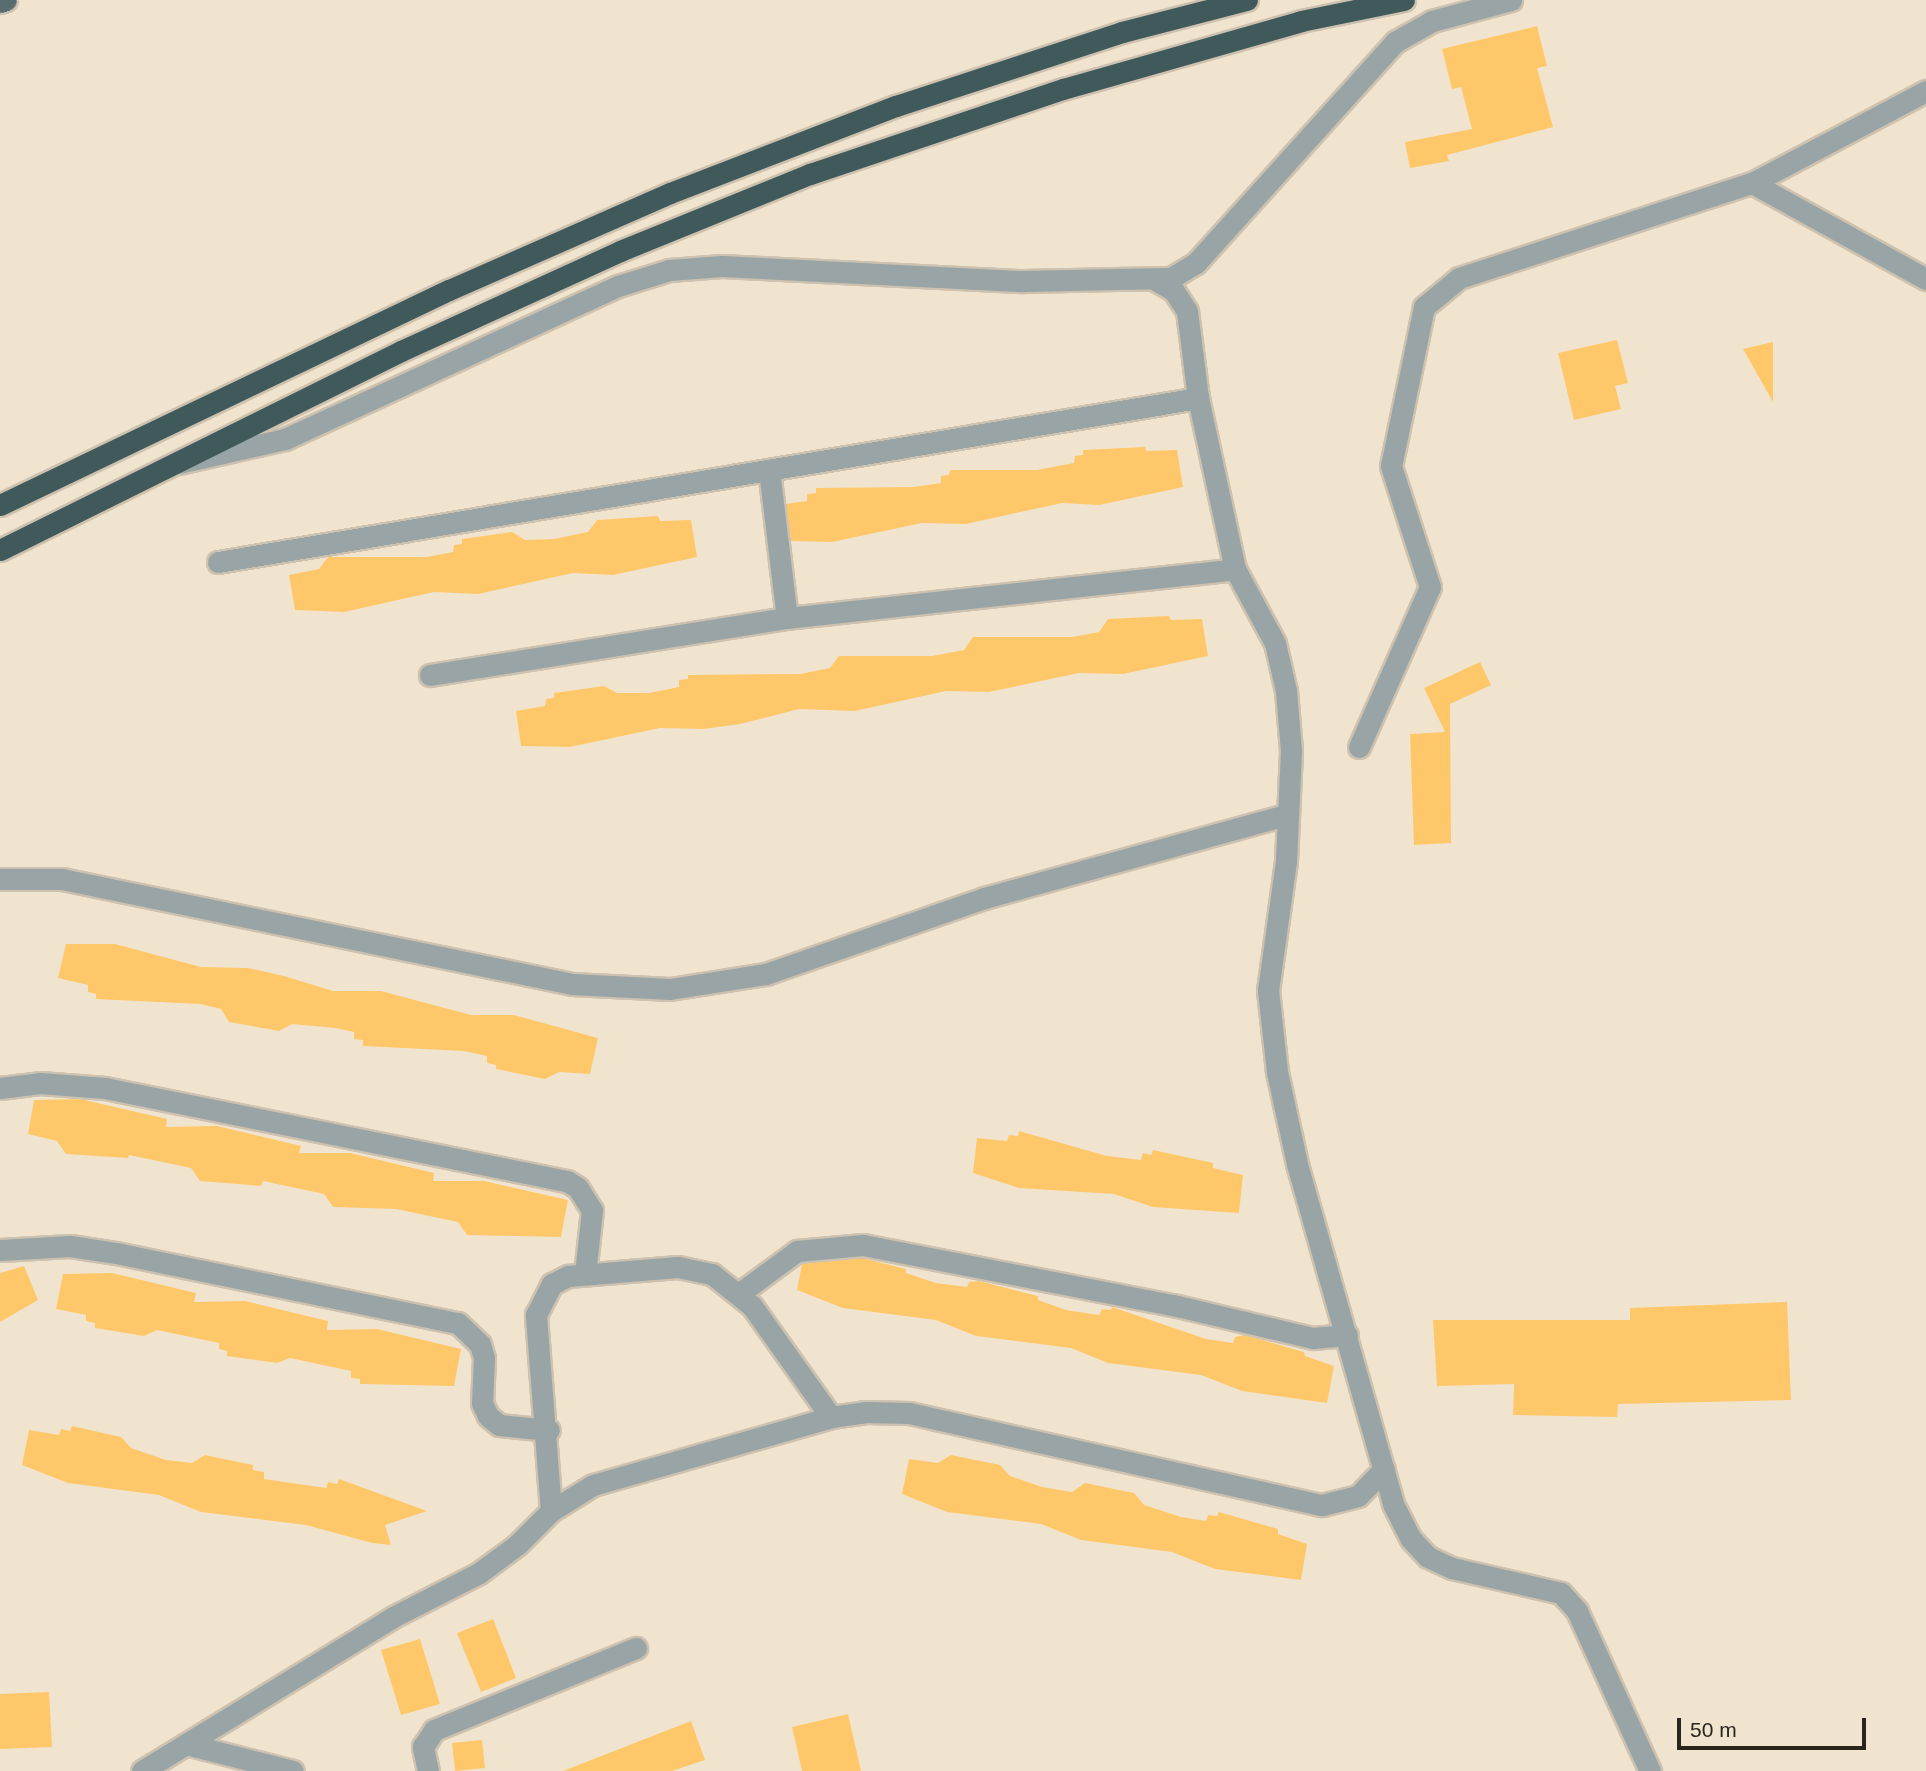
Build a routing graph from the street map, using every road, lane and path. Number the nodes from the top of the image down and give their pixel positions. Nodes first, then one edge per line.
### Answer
1 (6, 0) edge
2 (1247, 0) edge
3 (1404, 0) edge
4 (1511, 0) edge
5 (0, 2) edge
6 (1926, 91) edge
7 (1752, 183) junction
8 (1206, 252) junction
9 (1926, 279) edge
10 (1157, 281) junction
11 (1187, 312) junction
12 (1198, 398) junction
13 (179, 463) junction
14 (769, 470) junction
15 (0, 505) edge
16 (0, 550) edge
17 (218, 562) dead end
18 (1236, 569) junction
19 (787, 618) junction
20 (430, 675) dead end
21 (1359, 747) dead end
22 (1289, 814) junction
23 (0, 879) edge
24 (0, 1088) edge
25 (0, 1250) edge
26 (585, 1274) junction
27 (740, 1293) junction
28 (1347, 1335) junction
29 (831, 1417) junction
30 (549, 1430) junction
31 (1384, 1469) junction
32 (551, 1511) junction
33 (636, 1648) dead end
34 (186, 1744) junction
35 (142, 1771) edge
36 (293, 1771) edge
37 (428, 1771) edge
38 (1650, 1771) edge

1 - 5 main road
2 - 15 highway
3 - 13 highway
4 - 8 street
6 - 7 street
7 - 9 street
7 - 21 street
8 - 10 street
8 - 11 street
10 - 11 street
10 - 13 street
11 - 12 street
12 - 14 street
12 - 18 street
13 - 16 highway
14 - 17 street
14 - 19 street
18 - 19 street
18 - 22 street
19 - 20 street
22 - 23 street
22 - 28 street
24 - 26 street
25 - 30 street
26 - 27 street
26 - 30 street
27 - 28 street
27 - 29 street
28 - 31 street
29 - 31 street
29 - 32 street
30 - 32 street
31 - 38 street
32 - 34 street
33 - 37 street
34 - 35 street
34 - 36 street

